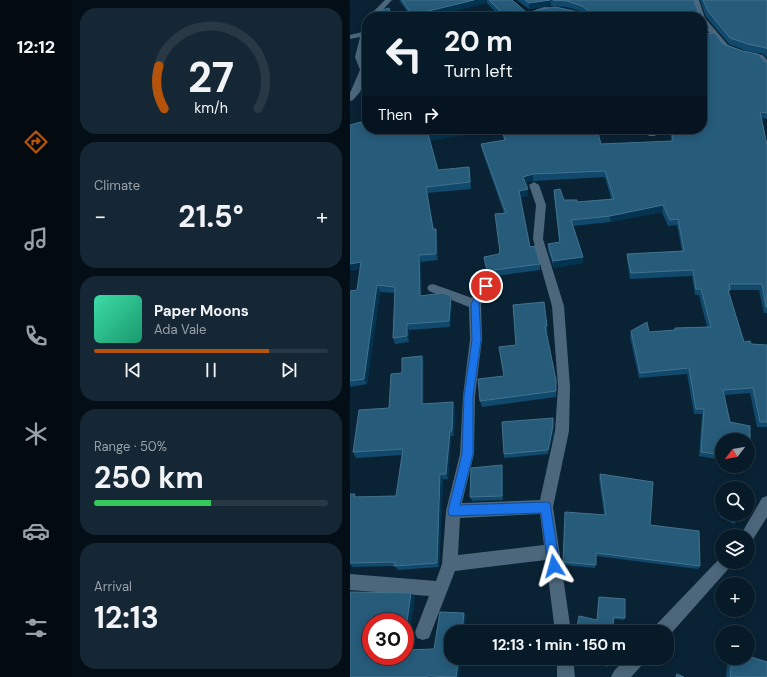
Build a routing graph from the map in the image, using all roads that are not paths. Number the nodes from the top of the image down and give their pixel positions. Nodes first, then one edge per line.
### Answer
1 (389, 0) edge
2 (696, 0) edge
3 (377, 12) edge
4 (531, 12) edge
5 (569, 12) edge
6 (700, 12) edge
7 (707, 27) edge
8 (362, 32) edge
9 (350, 37) edge
10 (362, 45) edge
11 (362, 65) edge
12 (767, 65) edge
13 (362, 76) edge
14 (350, 98) edge
15 (534, 185) dead end
16 (486, 286) dead end
17 (433, 288) dead end
18 (475, 304) junction
19 (767, 502) edge
20 (546, 507) junction
21 (453, 511) junction
22 (751, 529) edge
23 (552, 552) junction
24 (450, 564) junction
25 (719, 569) edge
26 (350, 582) edge
27 (440, 588) junction
28 (562, 625) edge
29 (667, 625) edge
30 (423, 632) dead end
31 (565, 665) edge
32 (631, 665) edge
33 (566, 677) edge
34 (620, 677) edge

1 - 3 street
2 - 6 street
4 - 5 street
7 - 12 street
8 - 9 street
10 - 11 street
13 - 14 street
15 - 20 street
16 - 18 street
17 - 18 street
18 - 21 street
19 - 22 street
20 - 21 street
20 - 23 street
21 - 24 street
23 - 24 street
23 - 28 street
24 - 27 street
25 - 29 street
26 - 27 street
27 - 30 street
31 - 33 street
32 - 34 street

